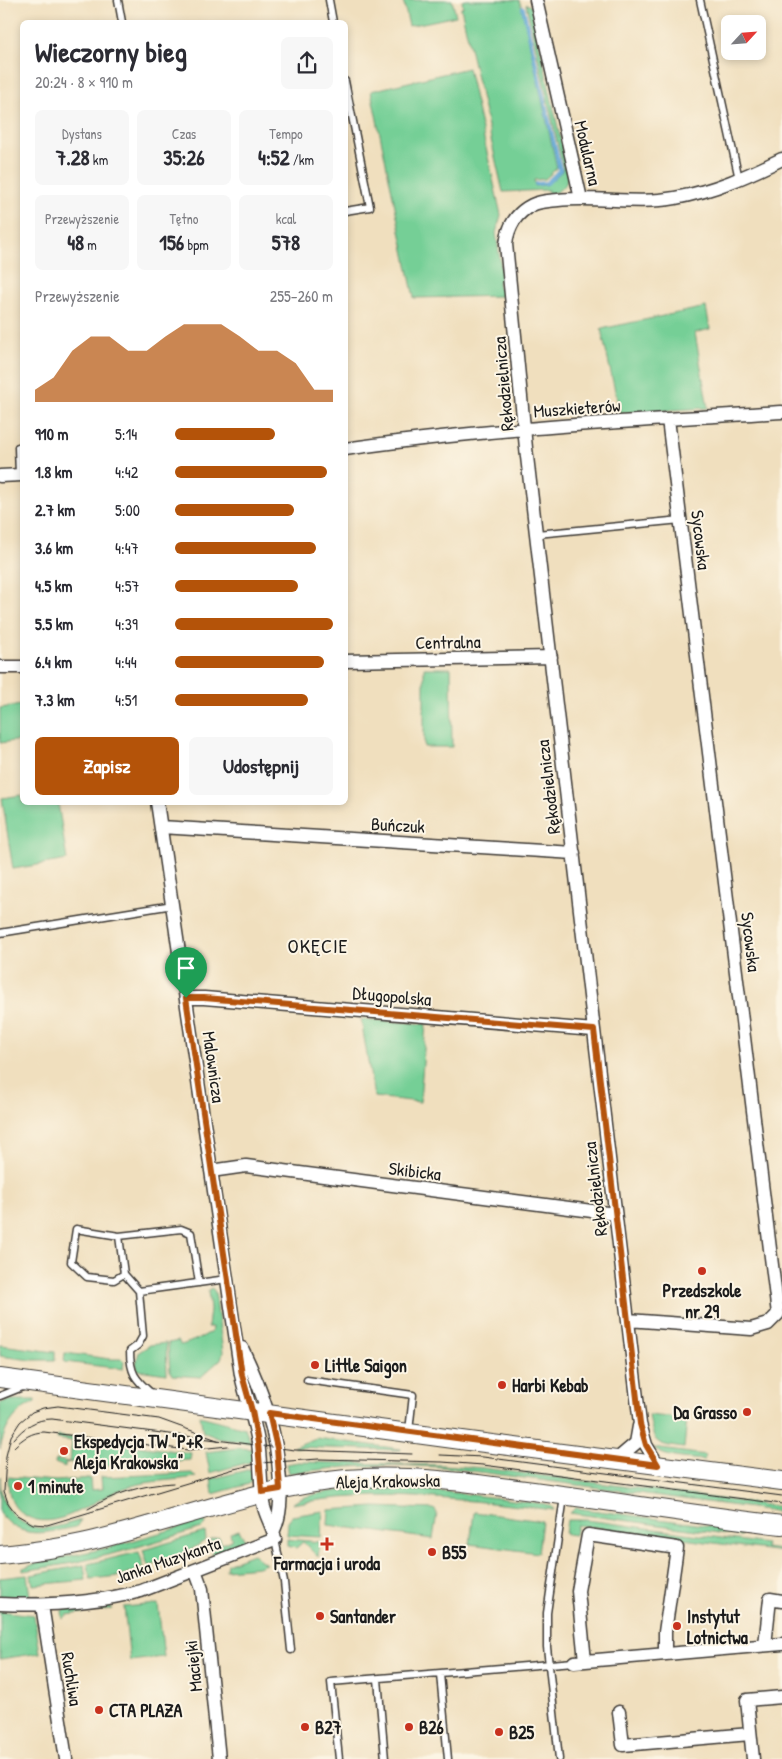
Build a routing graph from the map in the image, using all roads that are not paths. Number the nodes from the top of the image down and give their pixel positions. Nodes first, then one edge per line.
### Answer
1 (118, 0) edge
2 (328, 0) edge
3 (536, 0) edge
4 (700, 0) edge
5 (122, 20) edge
6 (333, 20) edge
7 (348, 96) edge
8 (782, 159) edge
9 (740, 180) junction
10 (581, 198) junction
11 (348, 211) edge
12 (782, 412) edge
13 (668, 419) junction
14 (525, 429) junction
15 (20, 446) edge
16 (348, 448) edge
17 (20, 466) edge
18 (20, 475) edge
19 (0, 476) edge
20 (681, 520) junction
21 (537, 534) junction
22 (551, 657) junction
23 (348, 661) edge
24 (0, 667) edge
25 (20, 667) edge
26 (157, 805) edge
27 (161, 827) junction
28 (574, 853) junction
29 (173, 906) junction
30 (0, 933) edge
31 (186, 998) junction
32 (594, 1030) junction
33 (211, 1171) junction
34 (616, 1214) junction
35 (119, 1236) junction
36 (124, 1274) junction
37 (227, 1279) junction
38 (199, 1283) junction
39 (139, 1291) junction
40 (628, 1320) junction
41 (0, 1378) edge
42 (307, 1380) dead end
43 (41, 1383) junction
44 (0, 1396) edge
45 (156, 1398) junction
46 (260, 1412) junction
47 (640, 1424) junction
48 (408, 1432) junction
49 (616, 1460) junction
50 (658, 1465) junction
51 (782, 1481) edge
52 (280, 1489) junction
53 (262, 1492) junction
54 (564, 1494) junction
55 (782, 1526) edge
56 (274, 1535) junction
57 (0, 1549) edge
58 (19, 1553) junction
59 (0, 1555) edge
60 (195, 1570) junction
61 (782, 1601) edge
62 (0, 1604) edge
63 (42, 1605) junction
64 (782, 1644) edge
65 (765, 1645) junction
66 (291, 1650) dead end
67 (666, 1654) junction
68 (580, 1662) junction
69 (549, 1664) junction
70 (440, 1674) junction
71 (378, 1679) junction
72 (782, 1697) edge
73 (620, 1712) dead end
74 (750, 1734) junction
75 (66, 1759) edge
76 (219, 1759) edge
77 (339, 1759) edge
78 (385, 1759) edge
79 (448, 1759) edge
80 (559, 1759) edge
81 (753, 1759) edge

1 - 5 lane
2 - 6 lane
3 - 10 street, Modularna
4 - 9 lane
7 - 11 lane
8 - 9 street, Modularna
9 - 10 street, Modularna
10 - 14 street, Rękodzielnicza
12 - 13 street, Muszkieterów
13 - 14 street, Muszkieterów
13 - 20 street, Sycowska
14 - 16 street, Muszkieterów
14 - 21 street, Rękodzielnicza
15 - 17 lane
18 - 19 street
20 - 21 lane
20 - 40 street, Sycowska
21 - 22 street, Rękodzielnicza
22 - 23 street, Centralna
22 - 28 street, Rękodzielnicza
24 - 25 street
26 - 27 street, Malownicza
27 - 28 street, Buńczuk
27 - 29 street, Malownicza
28 - 32 street, Rękodzielnicza
29 - 30 lane
29 - 31 street, Malownicza
31 - 32 street, Długopolska
31 - 33 street, Malownicza
32 - 34 street, Rękodzielnicza
33 - 34 street, Skibicka
33 - 37 street, Malownicza
34 - 40 street, Rękodzielnicza
35 - 36 lane
35 - 36 lane
35 - 38 lane
36 - 39 lane
37 - 38 lane
37 - 46 street, Malownicza
38 - 39 lane
39 - 45 lane
40 - 47 street, Rękodzielnicza
41 - 43 main road
42 - 48 lane
43 - 44 lane
43 - 45 main road
45 - 46 main road
46 - 48 main road
46 - 52 street
46 - 53 street
47 - 49 street, Rękodzielnicza
47 - 50 street, Rękodzielnicza
48 - 49 main road
49 - 50 main road
50 - 51 main road
52 - 53 main road, Aleja Krakowska
52 - 54 main road, Aleja Krakowska
52 - 56 street
53 - 56 street
53 - 58 main road, Aleja Krakowska
54 - 55 main road, Aleja Krakowska
54 - 69 lane
56 - 60 street, Janka Muzykanta
56 - 66 lane
57 - 58 lane
58 - 59 main road, Aleja Krakowska
60 - 63 street, Janka Muzykanta
60 - 76 street, Maciejki
61 - 65 street
62 - 63 street, Janka Muzykanta
63 - 75 street, Ruchliwa
64 - 65 street
65 - 67 street
67 - 68 street
67 - 68 street
68 - 69 lane
69 - 70 lane
69 - 80 lane
70 - 71 lane
70 - 79 lane
71 - 77 lane
71 - 78 lane
72 - 74 street
73 - 74 street
74 - 81 street

